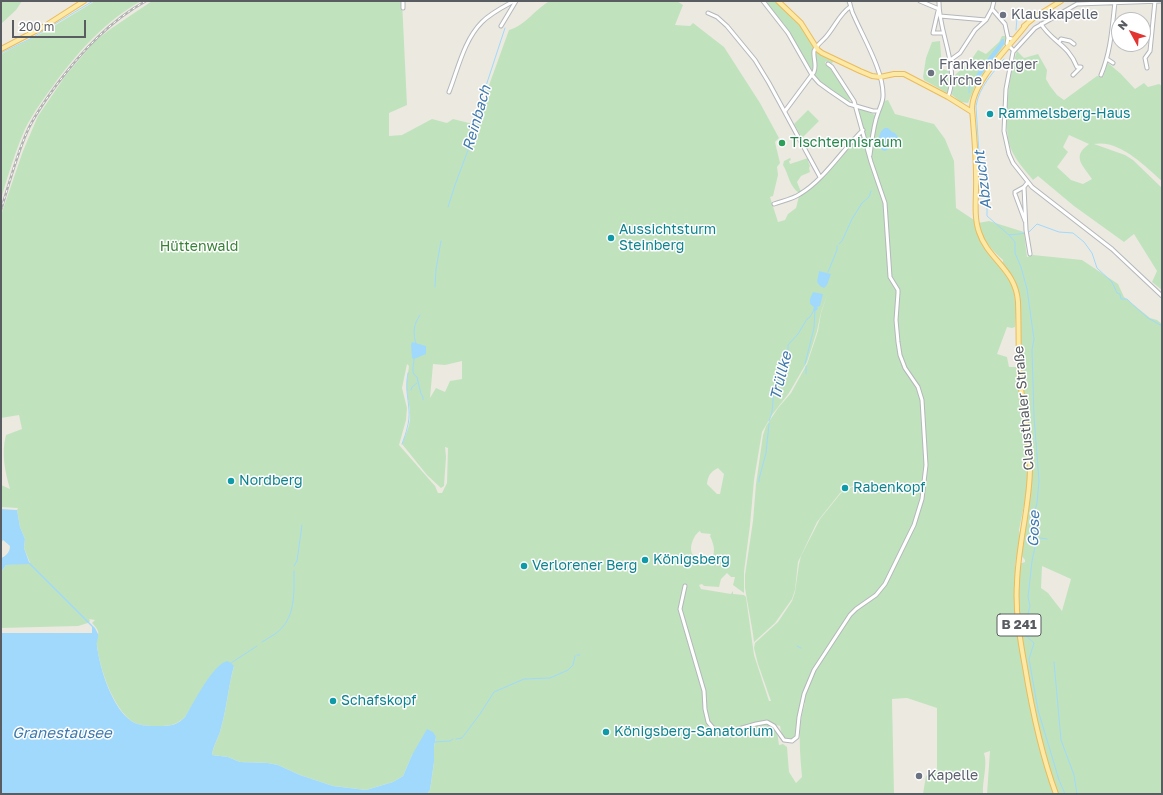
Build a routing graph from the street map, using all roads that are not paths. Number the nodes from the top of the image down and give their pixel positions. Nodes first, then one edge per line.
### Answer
1 (84, 1) edge
2 (403, 1) edge
3 (516, 1) edge
4 (763, 1) edge
5 (778, 1) edge
6 (920, 1) edge
7 (939, 1) edge
8 (994, 1) edge
9 (1061, 1) edge
10 (1155, 1) edge
11 (1162, 1) edge
12 (851, 2) edge
13 (1115, 2) edge
14 (850, 7) junction
15 (403, 8) dead end
16 (939, 9) junction
17 (992, 9) junction
18 (708, 13) dead end
19 (940, 16) junction
20 (986, 20) junction
21 (1041, 24) junction
22 (1026, 25) junction
23 (501, 26) dead end
24 (943, 33) junction
25 (1010, 38) junction
26 (1059, 42) junction
27 (1074, 44) dead end
28 (1007, 46) junction
29 (817, 47) junction
30 (1, 49) edge
31 (1014, 51) junction
32 (1107, 59) junction
33 (949, 61) junction
34 (1113, 63) dead end
35 (828, 64) dead end
36 (1147, 68) dead end
37 (812, 75) junction
38 (1073, 75) dead end
39 (1101, 75) dead end
40 (880, 77) junction
41 (449, 92) dead end
42 (948, 97) junction
43 (973, 100) junction
44 (854, 104) junction
45 (964, 106) junction
46 (972, 110) junction
47 (785, 111) junction
48 (878, 111) junction
49 (862, 130) junction
50 (870, 157) junction
51 (820, 177) junction
52 (1028, 182) junction
53 (1024, 187) junction
54 (774, 204) dead end
55 (1026, 225) junction
56 (1030, 254) dead end
57 (1162, 296) edge
58 (685, 586) dead end
59 (1056, 794) edge

1 - 30 main road
2 - 15 street
3 - 23 street
3 - 41 street
4 - 37 street
5 - 29 main road
6 - 16 street
7 - 16 street
8 - 17 street
9 - 22 main road, Clausthaler Straße / B 241
10 - 11 street
10 - 13 street
10 - 36 street
12 - 14 street
13 - 21 street
13 - 32 street
14 - 29 street
14 - 40 street
16 - 19 street
16 - 24 street
17 - 20 street
17 - 25 street
18 - 47 street
19 - 20 street
19 - 24 street
20 - 33 street
21 - 26 street
21 - 31 street
22 - 25 main road, Clausthaler Straße / B 241
22 - 28 main road, Clausthaler Straße / B 241
24 - 33 street
25 - 28 main road, Clausthaler Straße / B 241
26 - 27 street
26 - 38 street
28 - 31 street
28 - 43 main road, Clausthaler Straße / B 241
29 - 37 street
29 - 40 main road
31 - 52 street
32 - 34 street
32 - 39 street
33 - 42 street
35 - 44 street
37 - 44 street
37 - 47 street
40 - 42 main road
40 - 48 street
42 - 45 main road
43 - 45 main road
43 - 46 main road, Clausthaler Straße / B 241
44 - 48 street
44 - 49 street
45 - 46 main road
46 - 59 main road, Clausthaler Straße / B 241
47 - 51 street
48 - 50 street
49 - 50 street
49 - 51 street
50 - 58 street
51 - 54 street
52 - 53 street
52 - 57 street
53 - 55 street
53 - 55 street
55 - 56 street

